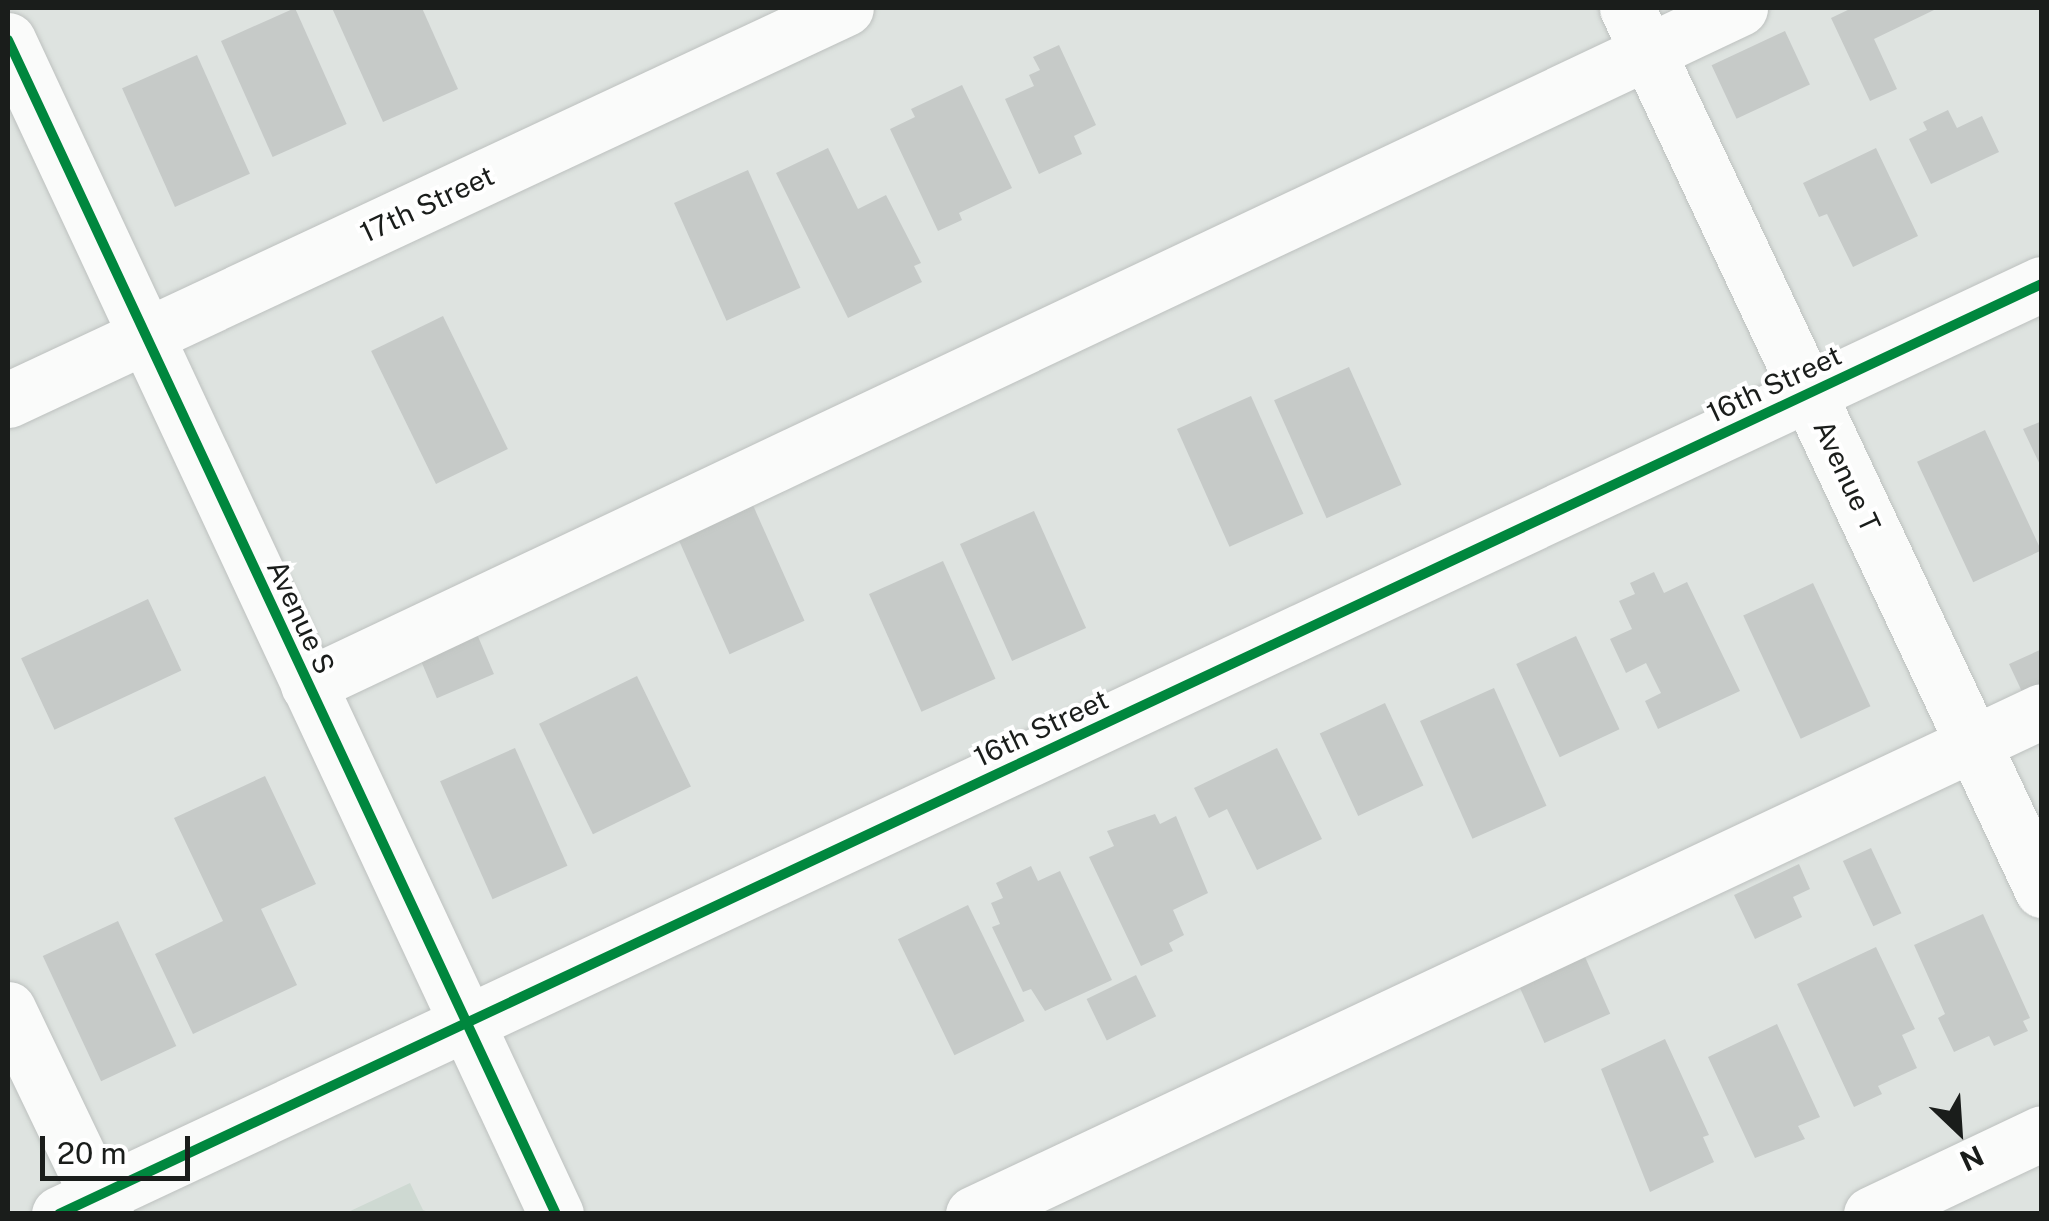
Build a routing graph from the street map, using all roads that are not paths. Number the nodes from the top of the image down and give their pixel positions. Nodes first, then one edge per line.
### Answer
1 (846, 8) edge
2 (1740, 8) edge
3 (1637, 29) edge
4 (8, 40) edge
5 (2042, 284) edge
6 (145, 336) junction
7 (1808, 394) junction
8 (8, 400) edge
9 (308, 686) junction
10 (2042, 711) edge
11 (1972, 743) junction
12 (2042, 890) edge
13 (8, 1009) edge
14 (466, 1023) junction
15 (2042, 1134) edge
16 (88, 1208) edge
17 (556, 1214) edge
18 (973, 1214) edge
19 (1871, 1214) edge

1 - 6 street, 17th Street
2 - 3 street
3 - 7 street, Avenue T
3 - 9 street
4 - 6 street, Avenue S
5 - 7 street, 16th Street
6 - 8 street, 17th Street
6 - 9 street, Avenue S
7 - 11 street, Avenue T
7 - 14 street, 16th Street
9 - 14 street, Avenue S
10 - 11 street
11 - 12 street, Avenue T
11 - 18 street
13 - 16 street
14 - 16 street, 16th Street
14 - 17 street, Avenue S
15 - 19 street

